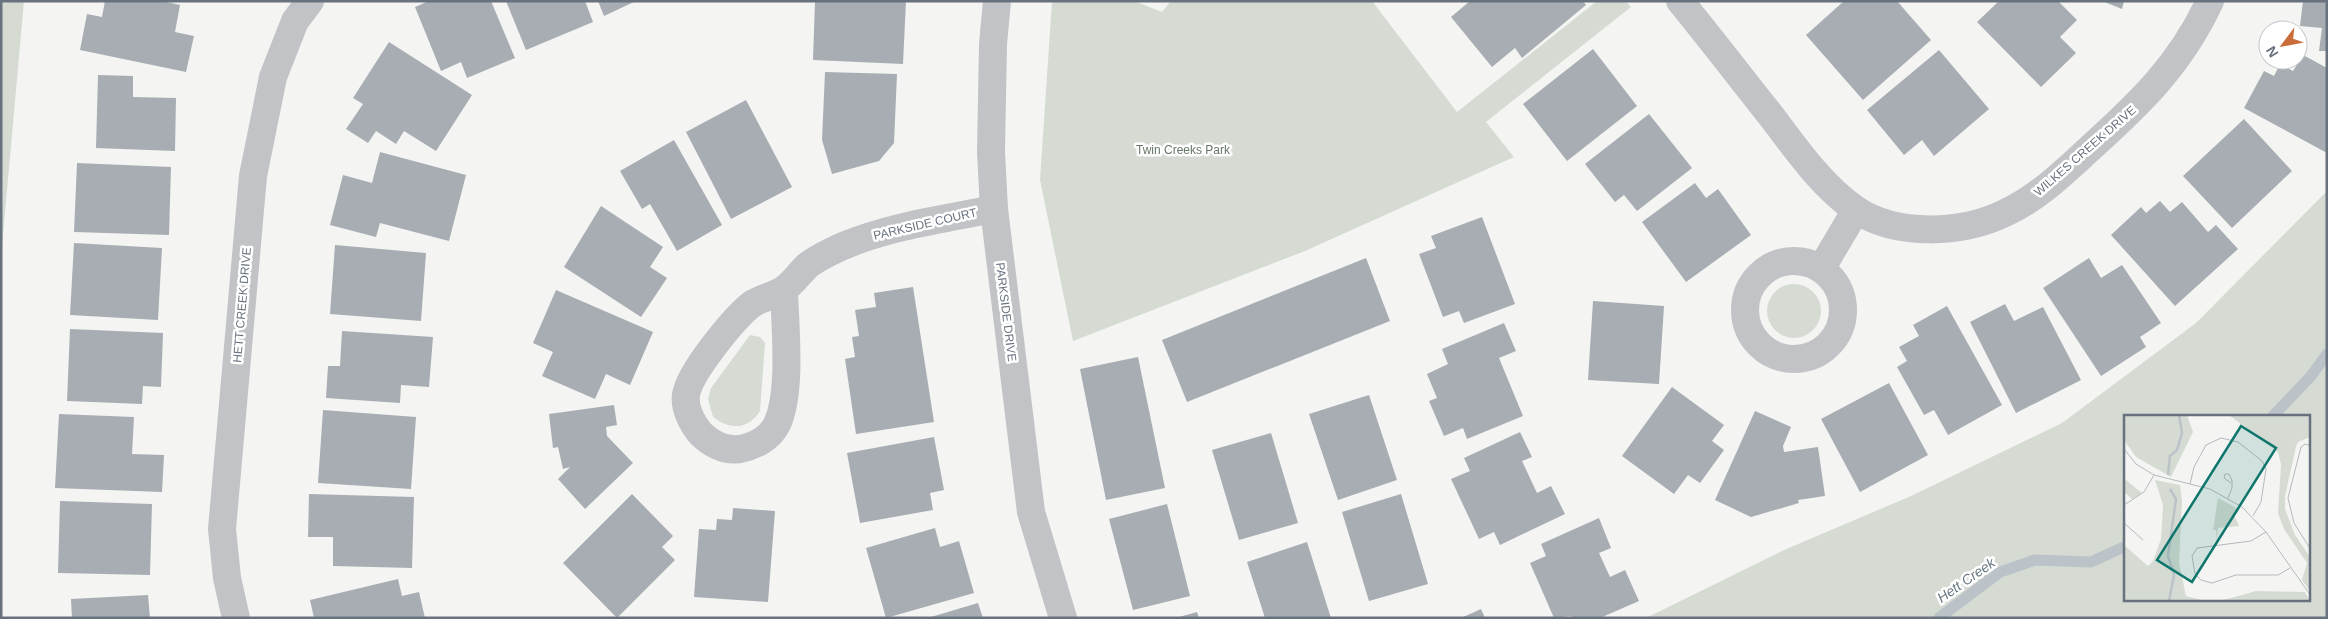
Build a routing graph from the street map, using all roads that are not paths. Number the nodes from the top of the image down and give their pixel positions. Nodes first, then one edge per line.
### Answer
1 (310, 1) edge
2 (997, 1) edge
3 (1680, 1) edge
4 (2210, 1) edge
5 (994, 209) junction
6 (1856, 210) junction
7 (1821, 269) dead end
8 (784, 290) junction
9 (236, 618) edge
10 (1063, 618) edge

1 - 9 street, HETT CREEK DRIVE
2 - 5 street, PARKSIDE DRIVE
3 - 6 street, WILKES CREEK DRIVE
4 - 6 street, WILKES CREEK DRIVE
5 - 8 street, PARKSIDE COURT
5 - 10 street, PARKSIDE DRIVE
6 - 7 street
8 - 8 street, PARKSIDE COURT

